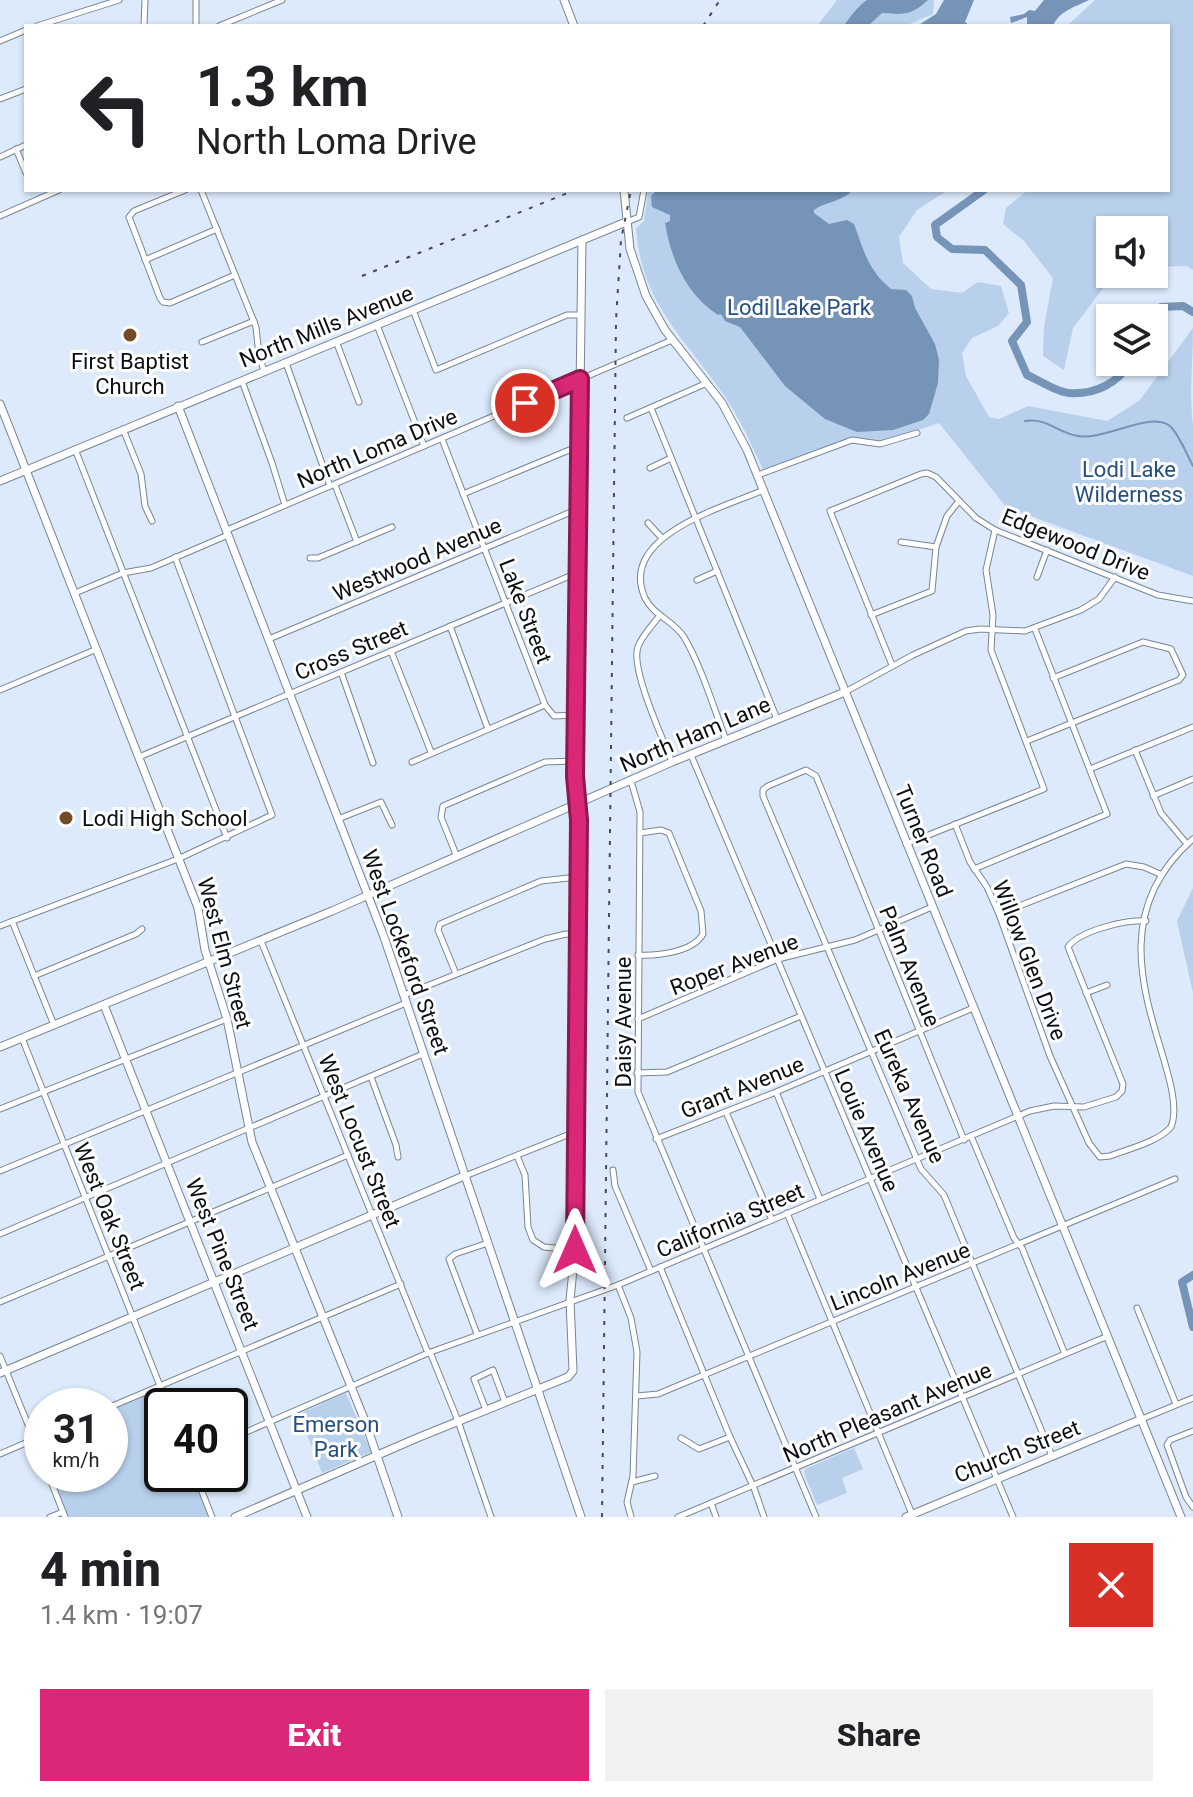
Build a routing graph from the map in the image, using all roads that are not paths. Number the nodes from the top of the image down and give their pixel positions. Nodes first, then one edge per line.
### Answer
1 (119, 0) edge
2 (145, 0) edge
3 (196, 0) edge
4 (282, 0) edge
5 (564, 0) edge
6 (43, 24) edge
7 (144, 24) edge
8 (196, 24) edge
9 (224, 24) edge
10 (573, 24) edge
11 (24, 31) edge
12 (0, 41) edge
13 (24, 90) edge
14 (0, 99) edge
15 (24, 146) edge
16 (16, 149) junction
17 (0, 157) edge
18 (24, 168) edge
19 (34, 192) edge
20 (54, 192) edge
21 (180, 192) edge
22 (202, 192) edge
23 (624, 192) edge
24 (644, 192) edge
25 (38, 199) junction
26 (0, 216) edge
27 (626, 222) junction
28 (217, 229) junction
29 (582, 240) junction
30 (145, 260) junction
31 (235, 275) junction
32 (413, 310) junction
33 (581, 315) junction
34 (254, 321) junction
35 (377, 325) junction
36 (672, 340) junction
37 (336, 341) junction
38 (202, 342) dead end
39 (286, 362) junction
40 (264, 371) junction
41 (580, 379) junction
42 (241, 381) junction
43 (707, 383) junction
44 (359, 402) dead end
45 (0, 404) edge
46 (178, 406) junction
47 (651, 408) junction
48 (627, 418) dead end
49 (123, 429) junction
50 (917, 433) dead end
51 (442, 439) junction
52 (424, 446) junction
53 (579, 446) junction
54 (75, 449) junction
55 (671, 458) junction
56 (650, 468) dead end
57 (27, 470) junction
58 (758, 475) junction
59 (0, 481) edge
60 (333, 485) junction
61 (764, 490) junction
62 (463, 494) junction
63 (959, 501) junction
64 (285, 505) junction
65 (578, 509) junction
66 (695, 519) junction
67 (152, 521) dead end
68 (648, 523) dead end
69 (392, 527) dead end
70 (995, 530) junction
71 (228, 533) junction
72 (661, 537) junction
73 (357, 542) junction
74 (901, 542) dead end
75 (485, 547) junction
76 (936, 547) junction
77 (1047, 550) junction
78 (175, 557) junction
79 (310, 558) dead end
80 (717, 571) junction
81 (123, 573) junction
82 (577, 573) junction
83 (1037, 577) dead end
84 (1115, 577) junction
85 (697, 580) dead end
86 (75, 593) junction
87 (1193, 601) edge
88 (506, 603) junction
89 (660, 615) junction
90 (871, 615) junction
91 (450, 626) junction
92 (993, 629) junction
93 (1035, 629) junction
94 (269, 639) junction
95 (97, 649) junction
96 (391, 651) junction
97 (892, 665) junction
98 (341, 672) junction
99 (1053, 678) junction
100 (0, 690) edge
101 (845, 692) junction
102 (291, 693) junction
103 (545, 705) junction
104 (576, 715) junction
105 (235, 717) junction
106 (777, 719) junction
107 (1072, 723) junction
108 (1193, 727) edge
109 (488, 729) junction
110 (187, 737) junction
111 (726, 740) junction
112 (1027, 741) junction
113 (1135, 750) junction
114 (431, 752) junction
115 (691, 755) junction
116 (139, 757) junction
117 (575, 761) junction
118 (412, 762) dead end
119 (672, 762) junction
120 (373, 763) dead end
121 (1090, 769) junction
122 (1193, 779) edge
123 (631, 781) junction
124 (763, 790) joint
125 (1153, 796) junction
126 (579, 804) junction
127 (338, 819) junction
128 (955, 824) junction
129 (392, 825) dead end
130 (640, 833) junction
131 (227, 838) junction
132 (1193, 839) edge
133 (906, 844) junction
134 (1187, 844) junction
135 (457, 857) junction
136 (178, 859) junction
137 (974, 869) junction
138 (1162, 875) junction
139 (578, 877) junction
140 (369, 895) junction
141 (932, 907) junction
142 (999, 914) junction
143 (12, 921) junction
144 (1146, 921) junction
145 (0, 926) edge
146 (142, 929) dead end
147 (878, 929) junction
148 (578, 935) junction
149 (261, 941) junction
150 (828, 946) junction
151 (638, 955) junction
152 (778, 959) junction
153 (209, 963) junction
154 (456, 974) junction
155 (1151, 975) dead end
156 (34, 976) junction
157 (1107, 985) dead end
158 (1086, 993) junction
159 (405, 999) junction
160 (104, 1005) junction
161 (973, 1008) junction
162 (801, 1016) junction
163 (227, 1019) junction
164 (638, 1019) junction
165 (54, 1025) junction
166 (919, 1031) junction
167 (22, 1038) junction
168 (304, 1046) junction
169 (0, 1047) edge
170 (871, 1051) junction
171 (423, 1054) junction
172 (126, 1058) junction
173 (825, 1070) junction
174 (637, 1073) junction
175 (238, 1074) junction
176 (371, 1077) junction
177 (42, 1091) junction
178 (776, 1092) junction
179 (325, 1095) junction
180 (1181, 1107) dead end
181 (1075, 1108) junction
182 (0, 1109) edge
183 (147, 1111) junction
184 (726, 1112) junction
185 (1018, 1116) junction
186 (248, 1129) junction
187 (575, 1132) junction
188 (971, 1136) junction
189 (656, 1139) junction
190 (964, 1140) junction
191 (64, 1144) junction
192 (348, 1155) junction
193 (517, 1156) junction
194 (398, 1157) dead end
195 (917, 1159) junction
196 (167, 1162) junction
197 (613, 1170) dead end
198 (0, 1171) edge
199 (464, 1176) junction
200 (870, 1178) junction
201 (1175, 1179) dead end
202 (269, 1188) junction
203 (85, 1197) junction
204 (820, 1199) junction
205 (787, 1213) junction
206 (373, 1215) junction
207 (190, 1220) junction
208 (772, 1220) junction
209 (1062, 1225) junction
210 (0, 1234) edge
211 (488, 1243) junction
212 (1018, 1243) junction
213 (294, 1248) junction
214 (703, 1249) junction
215 (575, 1250) junction
216 (108, 1256) junction
217 (972, 1264) junction
218 (660, 1267) junction
219 (651, 1271) junction
220 (210, 1282) junction
221 (401, 1284) junction
222 (618, 1285) junction
223 (916, 1286) junction
224 (570, 1300) junction
225 (0, 1302) edge
226 (1137, 1308) dead end
227 (132, 1315) junction
228 (322, 1316) junction
229 (833, 1321) junction
230 (514, 1322) junction
231 (477, 1334) junction
232 (1108, 1336) junction
233 (242, 1350) junction
234 (429, 1352) junction
235 (1065, 1354) junction
236 (0, 1356) edge
237 (748, 1356) junction
238 (3, 1371) edge
239 (705, 1374) junction
240 (1019, 1375) junction
241 (159, 1386) junction
242 (350, 1386) junction
243 (537, 1390) junction
244 (637, 1396) junction
245 (963, 1396) junction
246 (1193, 1398) edge
247 (128, 1399) edge
248 (505, 1402) junction
249 (1176, 1404) junction
250 (486, 1410) junction
251 (24, 1416) edge
252 (1142, 1419) junction
253 (458, 1421) junction
254 (270, 1422) junction
255 (248, 1431) edge
256 (1193, 1431) edge
257 (878, 1432) junction
258 (730, 1437) junction
259 (681, 1438) dead end
260 (24, 1444) edge
261 (0, 1454) edge
262 (378, 1456) junction
263 (1052, 1456) junction
264 (795, 1467) junction
265 (655, 1476) dead end
266 (997, 1479) junction
267 (632, 1482) junction
268 (751, 1485) junction
269 (297, 1490) junction
270 (55, 1492) edge
271 (202, 1492) edge
272 (711, 1503) junction
273 (1193, 1507) edge
274 (64, 1514) edge
275 (913, 1515) edge
276 (50, 1517) edge
277 (212, 1517) edge
278 (235, 1517) edge
279 (307, 1517) edge
280 (398, 1517) edge
281 (491, 1517) edge
282 (581, 1517) edge
283 (631, 1517) edge
284 (678, 1517) edge
285 (716, 1517) edge
286 (764, 1517) edge
287 (816, 1517) edge
288 (1013, 1517) edge
289 (1181, 1517) edge

1 - 6 street
2 - 7 street
3 - 8 street
4 - 9 street
5 - 10 street
11 - 12 street
13 - 14 street
15 - 16 street
16 - 17 street
16 - 18 street
19 - 25 street
20 - 25 street
21 - 30 street
22 - 28 street
23 - 27 street, Turner Road
24 - 27 street
25 - 26 street
27 - 29 street, North Mills Avenue
27 - 36 street, Turner Road
28 - 30 street
28 - 31 street
29 - 32 street, North Mills Avenue
29 - 33 street
30 - 31 street
31 - 34 street
32 - 33 street
32 - 35 street, North Mills Avenue
33 - 41 street
34 - 38 street
34 - 40 street
35 - 37 street, North Mills Avenue
35 - 52 street
36 - 41 street, North Loma Drive
36 - 43 street, Turner Road
37 - 39 street, North Mills Avenue
37 - 44 street
39 - 40 street, North Mills Avenue
39 - 60 street
40 - 42 street, North Mills Avenue
41 - 51 street, North Loma Drive
41 - 53 street
42 - 46 street, North Mills Avenue
42 - 64 street
43 - 47 street
43 - 58 street, Turner Road
45 - 57 street, West Elm Street
46 - 49 street, North Mills Avenue
46 - 71 street, West Lockeford Street
47 - 48 street
47 - 55 street
49 - 54 street, North Mills Avenue
49 - 67 street
50 - 58 street
51 - 52 street, North Loma Drive
51 - 62 street, Lake Street
52 - 60 street, North Loma Drive
53 - 62 street
53 - 65 street
54 - 57 street, North Mills Avenue
54 - 81 street
55 - 56 street
55 - 66 street
57 - 59 street, North Mills Avenue
57 - 86 street, West Elm Street
58 - 61 street, Turner Road
60 - 64 street, North Loma Drive
60 - 73 street
61 - 66 street
61 - 101 street, Turner Road
62 - 75 street, Lake Street
63 - 70 street, Edgewood Drive
63 - 76 street
63 - 90 street, Edgewood Drive
64 - 71 street, North Loma Drive
65 - 75 street, Westwood Avenue
65 - 82 street
66 - 72 street
66 - 80 street
68 - 72 street
69 - 73 street
70 - 77 street, Edgewood Drive
70 - 92 street
71 - 78 street, North Loma Drive
71 - 94 street, West Lockeford Street
72 - 89 street
73 - 79 street
74 - 76 street
75 - 88 street, Lake Street
75 - 94 street, Westwood Avenue
76 - 90 street
77 - 83 street
77 - 84 street, Edgewood Drive
78 - 81 street, North Loma Drive
78 - 105 street
80 - 85 street
80 - 106 street
81 - 86 street, North Loma Drive
81 - 110 street
82 - 88 street, Cross Street
82 - 104 street
84 - 87 street, Edgewood Drive
84 - 93 street, North Ham Lane
86 - 95 street, West Elm Street
88 - 91 street, Cross Street
88 - 103 street, Lake Street
89 - 111 street
89 - 119 street
90 - 97 street
91 - 96 street, Cross Street
91 - 109 street
92 - 93 street, North Ham Lane
92 - 97 street, North Ham Lane
92 - 112 street
93 - 99 street
94 - 102 street, West Lockeford Street
95 - 100 street
95 - 116 street, West Elm Street
96 - 98 street, Cross Street
96 - 114 street
97 - 101 street, North Ham Lane
98 - 102 street, Cross Street
98 - 120 street
99 - 107 street
99 - 107 street
101 - 106 street, North Ham Lane
101 - 133 street, Turner Road
102 - 105 street, Cross Street
102 - 127 street, West Lockeford Street
103 - 104 street
103 - 109 street
104 - 117 street
105 - 110 street, Cross Street
105 - 131 street
106 - 111 street, North Ham Lane
107 - 112 street
107 - 121 street
108 - 113 street
109 - 114 street
110 - 116 street, Cross Street
110 - 131 street
111 - 115 street, North Ham Lane
112 - 128 street
113 - 121 street
113 - 125 street
114 - 118 street
115 - 119 street, North Ham Lane
115 - 152 street, Louie Avenue
116 - 136 street, West Elm Street
117 - 126 street
117 - 135 street
119 - 123 street, North Ham Lane
121 - 137 street
122 - 125 street
123 - 126 street, North Ham Lane
123 - 130 street, Daisy Avenue
124 - 147 street, Palm Avenue
124 - 150 street, Eureka Avenue
125 - 134 street
126 - 135 street, North Ham Lane
126 - 139 street
127 - 129 street
127 - 140 street, West Lockeford Street
128 - 133 street
128 - 137 street, Willow Glen Drive
130 - 151 street, Daisy Avenue
130 - 151 street
131 - 136 street
132 - 134 street
133 - 141 street, Turner Road
134 - 138 street
135 - 140 street, North Ham Lane
136 - 143 street
136 - 153 street, West Elm Street
137 - 142 street, Willow Glen Drive
138 - 142 street
138 - 144 street
139 - 148 street
139 - 154 street
140 - 149 street, North Ham Lane
140 - 159 street, West Lockeford Street
141 - 147 street, Roper Avenue
141 - 161 street, Turner Road
142 - 181 street, Willow Glen Drive
143 - 145 street
143 - 156 street
144 - 155 street
144 - 158 street
146 - 156 street
147 - 150 street, Roper Avenue
147 - 166 street, Palm Avenue
148 - 154 street
148 - 187 street
149 - 153 street, North Ham Lane
149 - 168 street, West Locust Street
150 - 152 street, Roper Avenue
150 - 170 street, Eureka Avenue
151 - 164 street, Daisy Avenue
152 - 162 street, Louie Avenue
152 - 164 street, Roper Avenue
153 - 160 street, North Ham Lane
153 - 163 street, West Elm Street
154 - 159 street
156 - 165 street
157 - 158 street
158 - 181 street
159 - 168 street
159 - 171 street, West Lockeford Street
160 - 165 street, North Ham Lane
160 - 172 street, West Pine Street
161 - 166 street, Grant Avenue
161 - 185 street, Turner Road
162 - 173 street, Louie Avenue
162 - 174 street
163 - 172 street
163 - 175 street, West Elm Street
164 - 174 street, Daisy Avenue
165 - 167 street, North Ham Lane
166 - 170 street, Grant Avenue
166 - 190 street, Palm Avenue
167 - 169 street, North Ham Lane
167 - 177 street, West Oak Street
168 - 175 street
168 - 179 street, West Locust Street
170 - 173 street, Grant Avenue
170 - 195 street, Eureka Avenue
171 - 176 street
171 - 199 street, West Lockeford Street
172 - 177 street
172 - 183 street, West Pine Street
173 - 178 street, Grant Avenue
173 - 200 street, Louie Avenue
174 - 189 street, Daisy Avenue
175 - 183 street
175 - 186 street, West Elm Street
176 - 179 street
176 - 194 street
177 - 182 street
177 - 191 street, West Oak Street
178 - 184 street, Grant Avenue
178 - 204 street
179 - 186 street
179 - 192 street, West Locust Street
180 - 181 street
181 - 185 street
183 - 191 street
183 - 196 street, West Pine Street
184 - 189 street, Grant Avenue
184 - 208 street
185 - 188 street, California Street
185 - 209 street, Turner Road
186 - 196 street
186 - 202 street, West Elm Street
187 - 193 street
187 - 215 street
188 - 190 street, California Street
188 - 212 street
189 - 214 street, Daisy Avenue
190 - 195 street, California Street
191 - 198 street
191 - 203 street, West Oak Street
192 - 202 street
192 - 206 street, West Locust Street
193 - 199 street
193 - 215 street
195 - 200 street, California Street
195 - 217 street, Eureka Avenue
196 - 203 street
196 - 207 street, West Pine Street
197 - 219 street
199 - 206 street
199 - 211 street, West Lockeford Street
200 - 204 street, California Street
200 - 223 street, Louie Avenue
201 - 209 street, Lincoln Avenue
202 - 207 street
202 - 213 street, West Elm Street
203 - 210 street
203 - 216 street, West Oak Street
204 - 205 street, California Street
205 - 208 street, California Street
205 - 229 street
206 - 213 street
206 - 221 street, West Locust Street
207 - 216 street
207 - 220 street, West Pine Street
208 - 214 street, California Street
209 - 212 street, Lincoln Avenue
209 - 232 street, Turner Road
211 - 230 street, West Lockeford Street
211 - 231 street
212 - 217 street, Lincoln Avenue
212 - 235 street
213 - 220 street
213 - 228 street, West Elm Street
214 - 218 street, California Street
214 - 237 street, Daisy Avenue
215 - 224 street
216 - 225 street
216 - 227 street, West Oak Street
217 - 223 street, Lincoln Avenue
217 - 240 street, Eureka Avenue
218 - 219 street, California Street
218 - 239 street
219 - 222 street, California Street
220 - 227 street
220 - 233 street, West Pine Street
221 - 228 street
221 - 234 street, West Locust Street
222 - 224 street, California Street
222 - 244 street
223 - 229 street, Lincoln Avenue
223 - 245 street, Louie Avenue
224 - 230 street, California Street
224 - 243 street
226 - 249 street
227 - 238 street
227 - 241 street, West Oak Street
228 - 233 street
228 - 242 street, West Elm Street
229 - 237 street, Lincoln Avenue
229 - 257 street
230 - 231 street, California Street
230 - 243 street, West Lockeford Street
231 - 234 street, California Street
232 - 235 street, North Pleasant Avenue
232 - 252 street, Turner Road
233 - 241 street
233 - 254 street, West Pine Street
234 - 242 street, California Street
234 - 253 street, West Locust Street
235 - 240 street, North Pleasant Avenue
236 - 238 street
237 - 239 street, Lincoln Avenue
237 - 264 street, Daisy Avenue
238 - 251 street
239 - 244 street, Lincoln Avenue
239 - 258 street
240 - 245 street, North Pleasant Avenue
240 - 263 street, Eureka Avenue
241 - 247 street
242 - 254 street, California Street
242 - 262 street, West Elm Street
243 - 248 street
243 - 282 street, West Lockeford Street
244 - 267 street
245 - 257 street, North Pleasant Avenue
245 - 266 street, Louie Avenue
246 - 249 street
248 - 250 street
248 - 250 street
249 - 252 street
250 - 253 street
252 - 263 street, Church Street
252 - 289 street, Turner Road
253 - 262 street
253 - 281 street, West Locust Street
254 - 255 street, California Street
254 - 269 street, West Pine Street
256 - 273 street
257 - 264 street, North Pleasant Avenue
257 - 275 street
258 - 259 street
258 - 268 street
260 - 261 street
262 - 269 street
262 - 280 street, West Elm Street
263 - 266 street, Church Street
264 - 268 street, North Pleasant Avenue
264 - 287 street, Daisy Avenue
265 - 267 street
266 - 275 street, Church Street
266 - 288 street, Louie Avenue
267 - 283 street
268 - 272 street, North Pleasant Avenue
268 - 286 street
269 - 278 street
269 - 279 street, West Pine Street
270 - 274 street
271 - 277 street
272 - 284 street, North Pleasant Avenue
272 - 285 street
274 - 276 street

